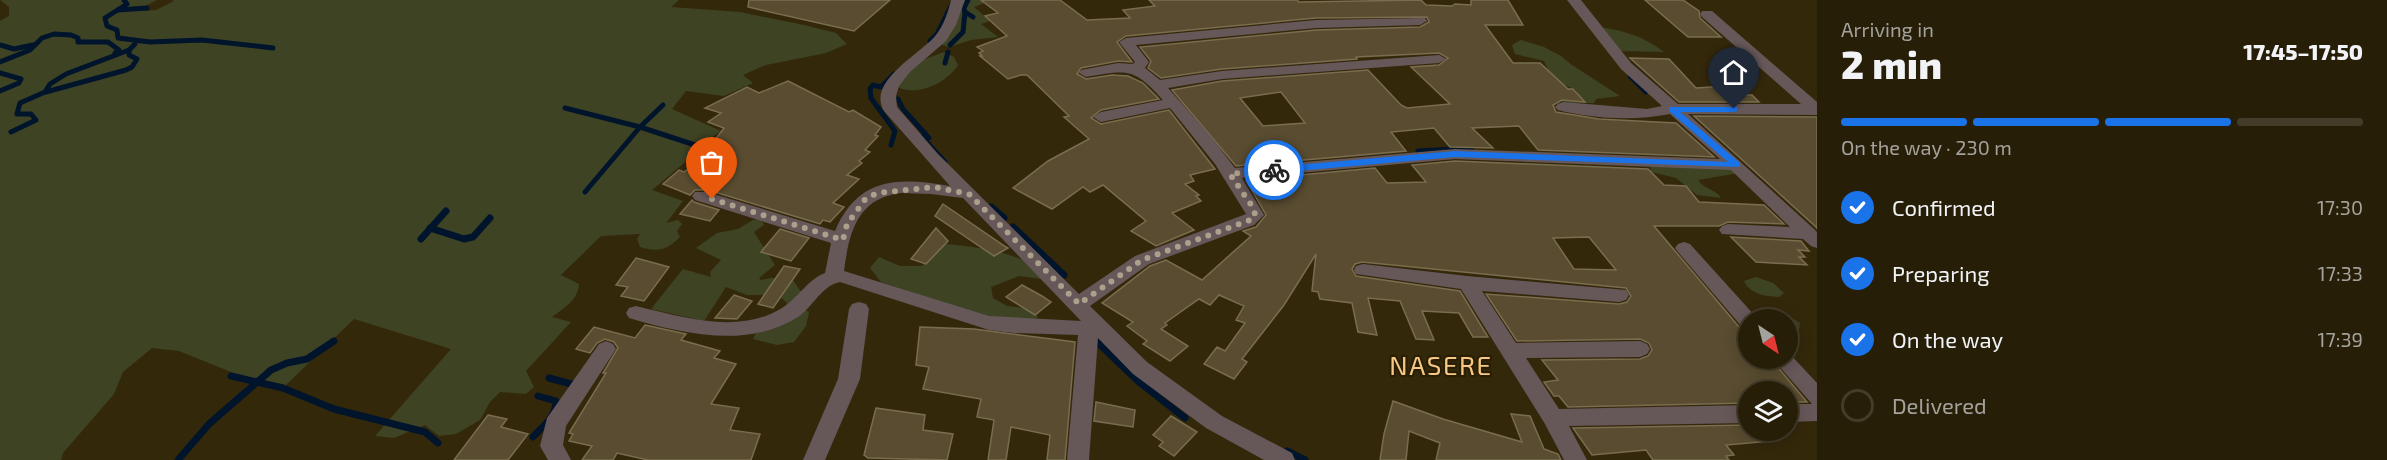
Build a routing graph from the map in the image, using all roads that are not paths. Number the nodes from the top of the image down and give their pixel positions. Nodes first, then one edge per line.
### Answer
1 (958, 0) edge
2 (1574, 0) edge
3 (1707, 14) dead end
4 (1420, 21) dead end
5 (1438, 59) dead end
6 (1137, 69) junction
7 (1086, 74) dead end
8 (1156, 85) junction
9 (1173, 103) junction
10 (1563, 107) dead end
11 (1672, 109) junction
12 (1817, 109) edge
13 (1101, 117) dead end
14 (1736, 165) junction
15 (1230, 174) junction
16 (969, 194) junction
17 (701, 196) dead end
18 (1728, 230) dead end
19 (1812, 237) edge
20 (843, 240) junction
21 (1684, 248) dead end
22 (1363, 270) dead end
23 (834, 277) junction
24 (1467, 283) junction
25 (1619, 295) dead end
26 (1079, 304) junction
27 (859, 309) dead end
28 (1738, 309) edge
29 (636, 313) dead end
30 (1094, 327) junction
31 (606, 349) dead end
32 (1640, 349) dead end
33 (1510, 351) junction
34 (1792, 369) edge
35 (1817, 397) edge
36 (1817, 412) edge
37 (1798, 413) edge
38 (1738, 414) edge
39 (1553, 418) junction
40 (560, 460) edge
41 (813, 460) edge
42 (1078, 460) edge
43 (1284, 460) edge
44 (1576, 460) edge

1 - 16 street
2 - 11 street
3 - 12 street
4 - 6 street
5 - 8 street
6 - 7 street
6 - 8 street
8 - 9 street
9 - 13 street
9 - 15 street
10 - 11 street
11 - 12 street
11 - 14 street
14 - 15 street
14 - 19 street
15 - 26 street
16 - 20 street
16 - 26 street
17 - 20 street
18 - 19 street
20 - 23 street
21 - 28 street
22 - 24 street
23 - 29 street
23 - 30 street
24 - 25 street
24 - 33 street
26 - 30 street
27 - 41 street
30 - 42 street
30 - 43 street
31 - 40 street
32 - 33 street
33 - 39 street
34 - 35 street
36 - 37 street
38 - 39 street
39 - 44 street

